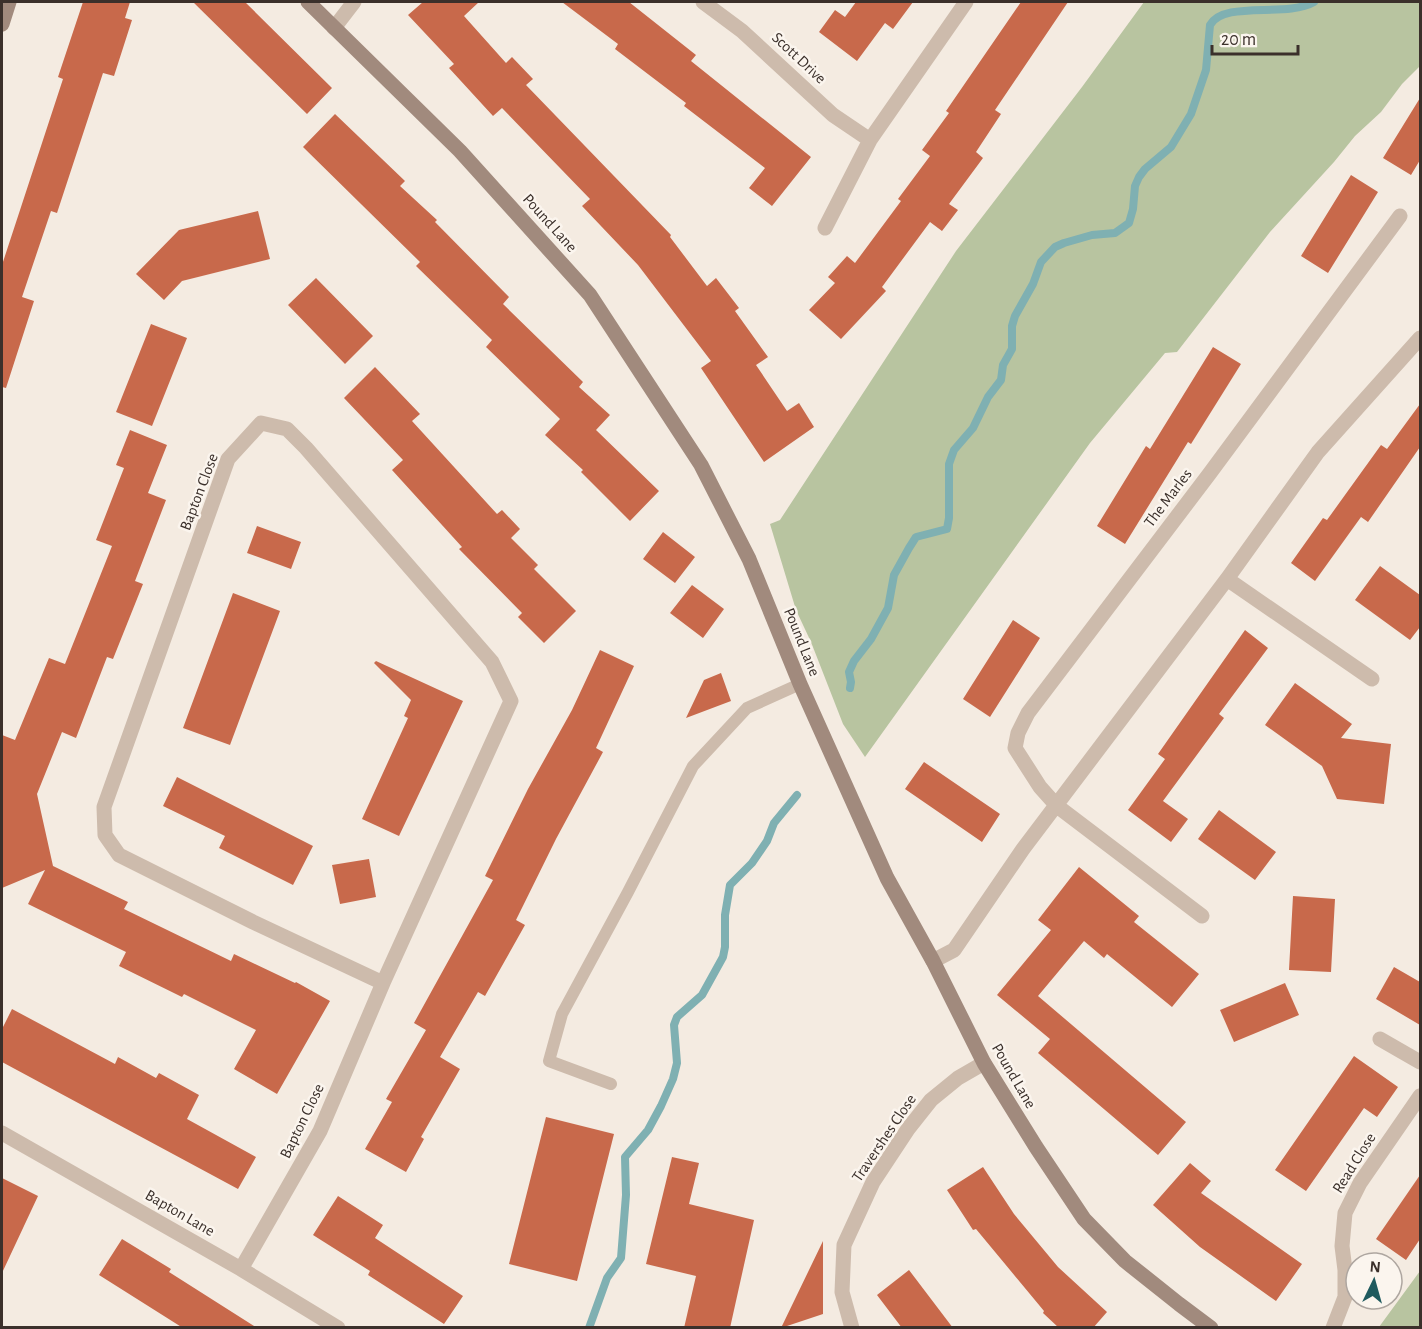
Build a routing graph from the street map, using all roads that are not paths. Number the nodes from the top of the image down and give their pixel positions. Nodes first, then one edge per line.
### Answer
1 (9, 2) edge
2 (308, 2) edge
3 (354, 2) edge
4 (703, 2) edge
5 (966, 2) edge
6 (2, 24) edge
7 (334, 28) junction
8 (870, 140) junction
9 (1400, 216) dead end
10 (825, 228) dead end
11 (1417, 348) edge
12 (1227, 579) junction
13 (1372, 679) dead end
14 (800, 684) junction
15 (1057, 806) junction
16 (1202, 916) dead end
17 (933, 961) junction
18 (383, 983) junction
19 (1380, 1039) dead end
20 (1420, 1062) edge
21 (984, 1063) junction
22 (611, 1084) dead end
23 (1420, 1096) edge
24 (2, 1133) edge
25 (241, 1269) junction
26 (316, 1322) edge
27 (338, 1328) edge
28 (852, 1328) edge
29 (1211, 1328) edge
30 (1333, 1328) edge

1 - 6 street
2 - 7 street, Pound Lane
3 - 7 street
4 - 8 street, Scott Drive
5 - 8 street
7 - 14 street, Pound Lane
8 - 10 street
9 - 15 street, The Marles
11 - 12 street
12 - 13 street
12 - 15 street
14 - 17 street, Pound Lane
14 - 22 lane
15 - 16 street, The Marles
15 - 17 street
17 - 21 street, Pound Lane
18 - 18 street, Bapton Close
18 - 25 street, Bapton Close
19 - 20 street
21 - 28 street, Travershes Close
21 - 29 street, Pound Lane
23 - 30 street, Read Close
24 - 25 street, Bapton Lane
25 - 26 street, Bapton Lane
26 - 27 street, Bapton Lane

